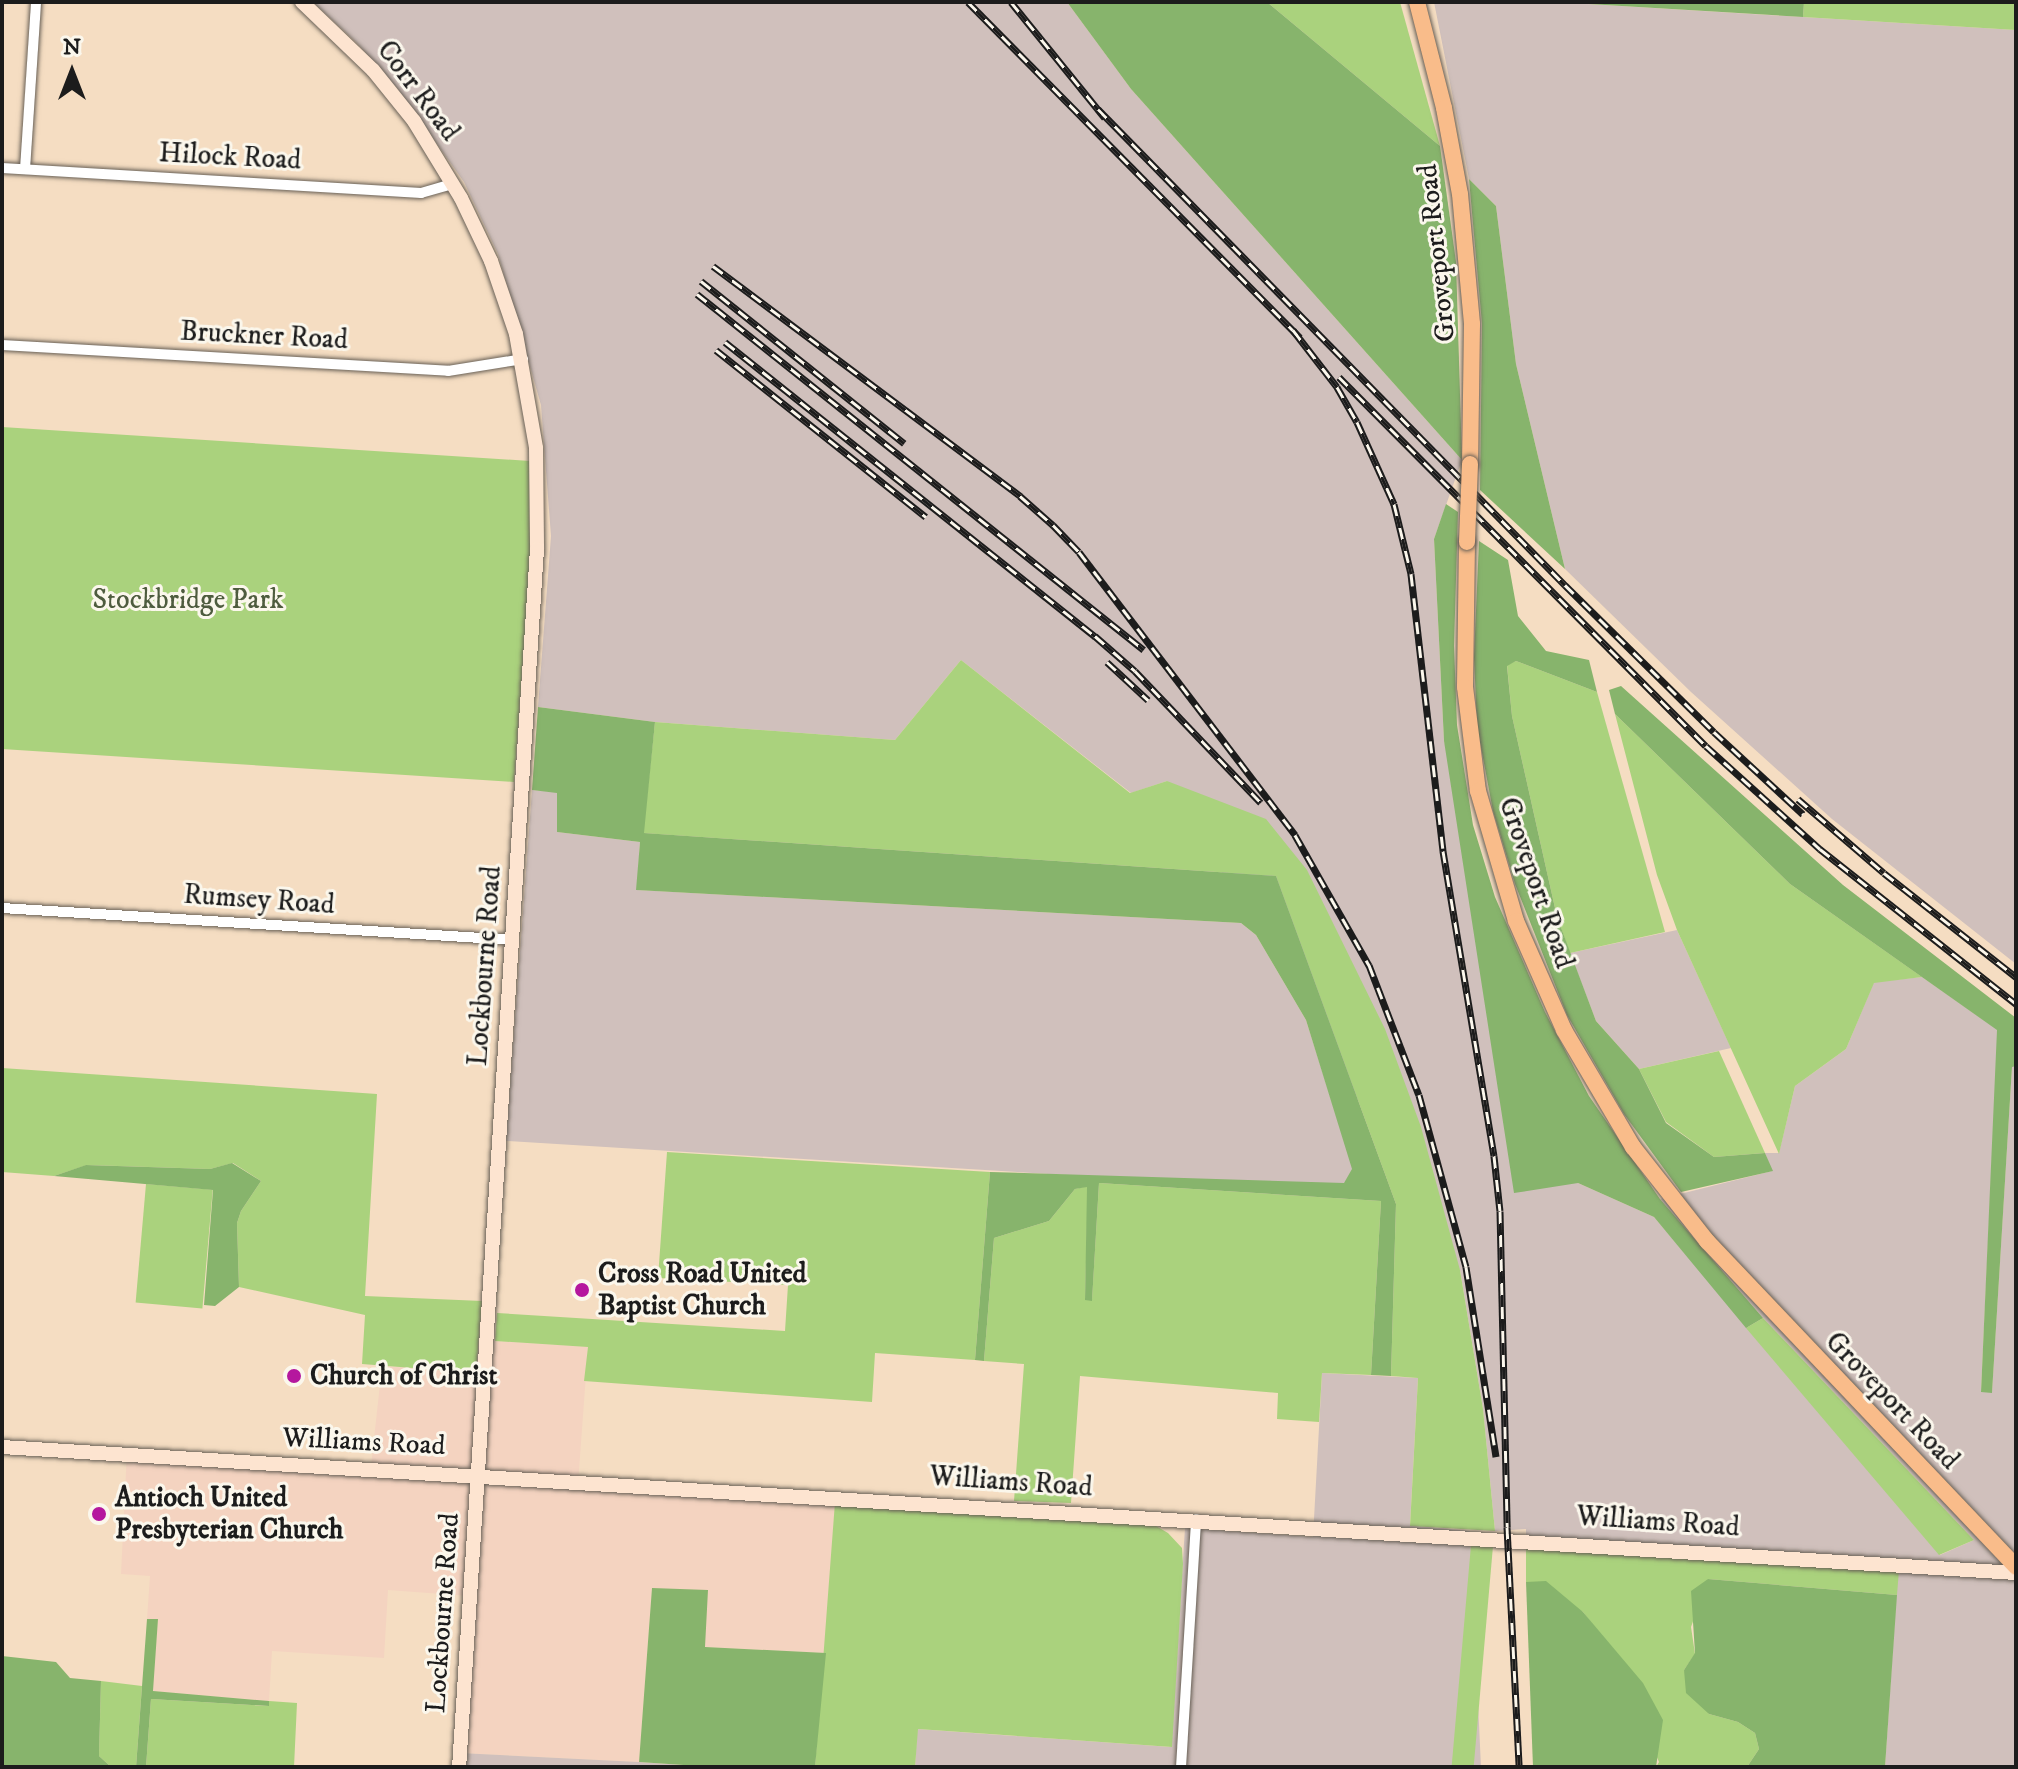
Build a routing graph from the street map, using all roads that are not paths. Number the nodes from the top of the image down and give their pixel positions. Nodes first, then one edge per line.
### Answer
1 (36, 2) edge
2 (302, 2) edge
3 (1417, 2) edge
4 (2, 168) edge
5 (25, 169) junction
6 (453, 184) junction
7 (2, 345) edge
8 (523, 359) junction
9 (2, 908) edge
10 (513, 940) junction
11 (2, 1447) edge
12 (478, 1475) junction
13 (1196, 1519) junction
14 (2016, 1567) edge
15 (2016, 1573) edge
16 (459, 1767) edge
17 (1181, 1767) edge

1 - 5 street
2 - 6 main road, Corr Road
3 - 14 main road, Groveport Road, bridge
4 - 5 street, Hilock Road
5 - 6 street, Hilock Road
6 - 8 main road, Lockbourne Road
7 - 8 street, Bruckner Road
8 - 10 main road, Lockbourne Road
9 - 10 street, Rumsey Road
10 - 12 main road, Lockbourne Road
11 - 12 main road, Williams Road
12 - 13 main road, Williams Road
12 - 16 main road, Lockbourne Road
13 - 15 main road, Williams Road
13 - 17 street

